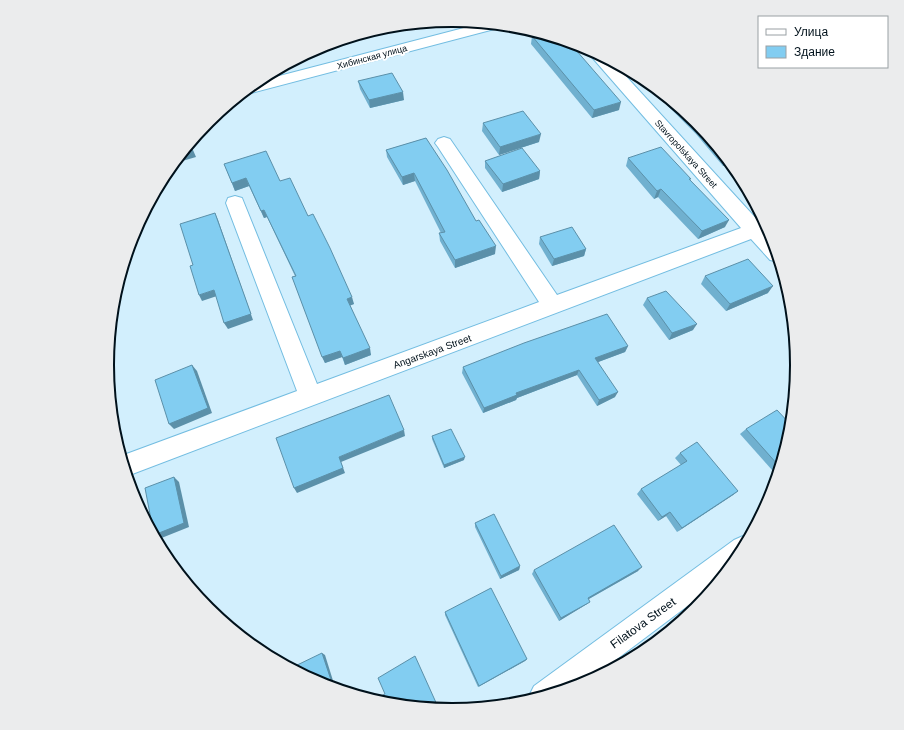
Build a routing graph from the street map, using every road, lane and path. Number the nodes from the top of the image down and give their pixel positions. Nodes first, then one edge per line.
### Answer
1 (480, 29) edge
2 (606, 65) edge
3 (263, 85) edge
4 (444, 143) dead end
5 (235, 203) dead end
6 (755, 230) junction
7 (767, 244) edge
8 (553, 306) junction
9 (311, 396) junction
10 (129, 464) edge
11 (728, 560) edge
12 (558, 686) edge

1 - 3 street, Хибинская улица
2 - 6 street, Stavropolskaya Street
4 - 8 street
5 - 9 street
6 - 7 street, Stavropolskaya Street
6 - 8 street, Angarskaya Street
8 - 9 street, Angarskaya Street
9 - 10 street, Angarskaya Street
11 - 12 street, Filatova Street

